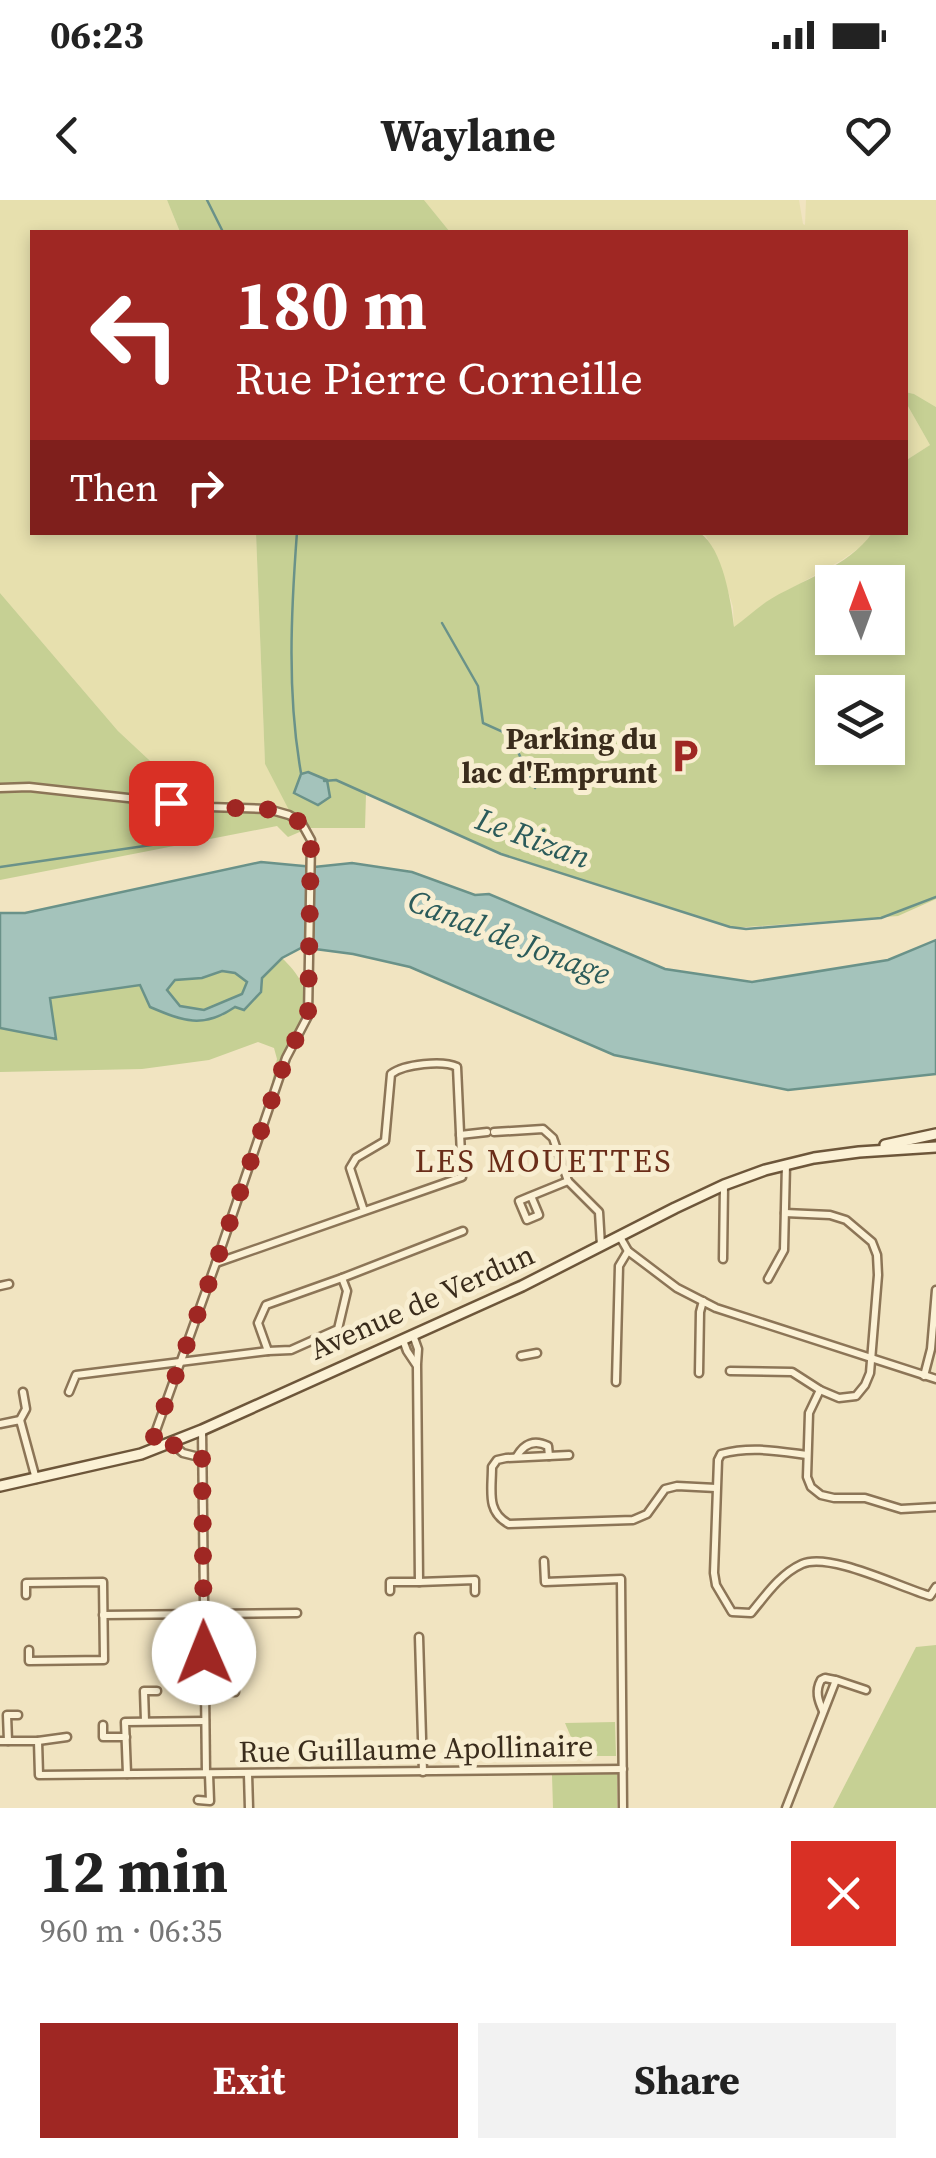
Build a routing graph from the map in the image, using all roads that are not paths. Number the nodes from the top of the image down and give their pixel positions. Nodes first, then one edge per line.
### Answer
1 (0, 788) edge
2 (460, 1134) junction
3 (936, 1134) edge
4 (936, 1147) edge
5 (859, 1152) junction
6 (786, 1164) junction
7 (568, 1182) junction
8 (724, 1185) junction
9 (531, 1196) dead end
10 (364, 1211) junction
11 (785, 1213) junction
12 (462, 1230) dead end
13 (620, 1238) junction
14 (602, 1246) junction
15 (628, 1251) junction
16 (723, 1260) dead end
17 (216, 1263) junction
18 (342, 1278) junction
19 (768, 1278) dead end
20 (936, 1290) edge
21 (703, 1301) junction
22 (408, 1337) junction
23 (268, 1351) junction
24 (537, 1354) dead end
25 (520, 1356) dead end
26 (871, 1359) junction
27 (180, 1362) junction
28 (730, 1371) dead end
29 (699, 1373) dead end
30 (924, 1376) junction
31 (936, 1380) edge
32 (616, 1382) dead end
33 (820, 1390) junction
34 (23, 1392) dead end
35 (69, 1392) dead end
36 (20, 1420) junction
37 (0, 1424) edge
38 (202, 1430) junction
39 (170, 1442) junction
40 (155, 1448) junction
41 (570, 1455) dead end
42 (807, 1455) junction
43 (549, 1456) junction
44 (516, 1457) junction
45 (202, 1458) junction
46 (36, 1479) junction
47 (0, 1486) edge
48 (716, 1488) junction
49 (936, 1507) edge
50 (544, 1561) dead end
51 (420, 1582) junction
52 (936, 1586) edge
53 (390, 1591) dead end
54 (475, 1592) dead end
55 (26, 1594) dead end
56 (297, 1613) dead end
57 (103, 1615) junction
58 (204, 1615) junction
59 (419, 1637) dead end
60 (29, 1650) dead end
61 (235, 1680) dead end
62 (836, 1680) junction
63 (866, 1690) dead end
64 (157, 1691) dead end
65 (205, 1692) junction
66 (823, 1712) junction
67 (18, 1715) dead end
68 (205, 1721) junction
69 (145, 1722) junction
70 (103, 1726) dead end
71 (66, 1737) dead end
72 (126, 1737) junction
73 (4, 1741) edge
74 (38, 1741) junction
75 (622, 1768) junction
76 (422, 1772) junction
77 (127, 1774) junction
78 (208, 1774) junction
79 (248, 1774) junction
80 (198, 1800) dead end
81 (249, 1808) edge
82 (623, 1808) edge
83 (786, 1808) edge

1 - 17 street
2 - 7 street
2 - 10 street
2 - 10 street
3 - 5 main road, Avenue de Verdun
4 - 5 main road, Avenue de Verdun
5 - 6 main road, Avenue de Verdun
6 - 8 main road, Avenue de Verdun
6 - 11 street
7 - 9 street
7 - 14 street
8 - 13 main road, Avenue de Verdun
8 - 16 street
10 - 17 street
11 - 19 street
11 - 26 street
12 - 18 street
13 - 14 main road, Avenue de Verdun
13 - 15 street
14 - 22 main road, Avenue de Verdun
15 - 21 street
15 - 32 street
17 - 27 street
18 - 23 street
18 - 23 street
20 - 30 street
21 - 26 street
21 - 29 street
22 - 38 main road, Avenue de Verdun
22 - 51 street
23 - 27 street
24 - 25 street
26 - 30 street
26 - 33 street
27 - 35 street
27 - 40 street
28 - 33 street
30 - 31 street
33 - 42 street
34 - 36 street
36 - 37 street
36 - 46 street
38 - 39 main road, Avenue de Verdun
38 - 45 street
39 - 40 main road, Avenue de Verdun
39 - 45 street
40 - 46 main road, Avenue de Verdun
41 - 43 street
42 - 48 street
42 - 49 street
43 - 44 street
43 - 44 street
44 - 48 street
45 - 58 street
46 - 47 main road, Avenue de Verdun
48 - 52 street
50 - 75 street
51 - 53 street
51 - 54 street
55 - 57 street
56 - 58 street
57 - 58 street
57 - 60 street
58 - 65 street
59 - 76 street
61 - 65 street
62 - 63 street
62 - 66 street
62 - 66 street
64 - 69 street
65 - 68 street
66 - 83 street
67 - 73 street
68 - 69 street
68 - 78 street
69 - 72 street
70 - 72 street
71 - 74 street
72 - 77 street
73 - 74 street
74 - 77 street, Rue Guillaume Apollinaire
75 - 76 street, Rue Guillaume Apollinaire
75 - 82 street
76 - 79 street, Rue Guillaume Apollinaire
77 - 78 street, Rue Guillaume Apollinaire
78 - 79 street, Rue Guillaume Apollinaire
78 - 80 street, Rue Guillaume Apollinaire
79 - 81 street

